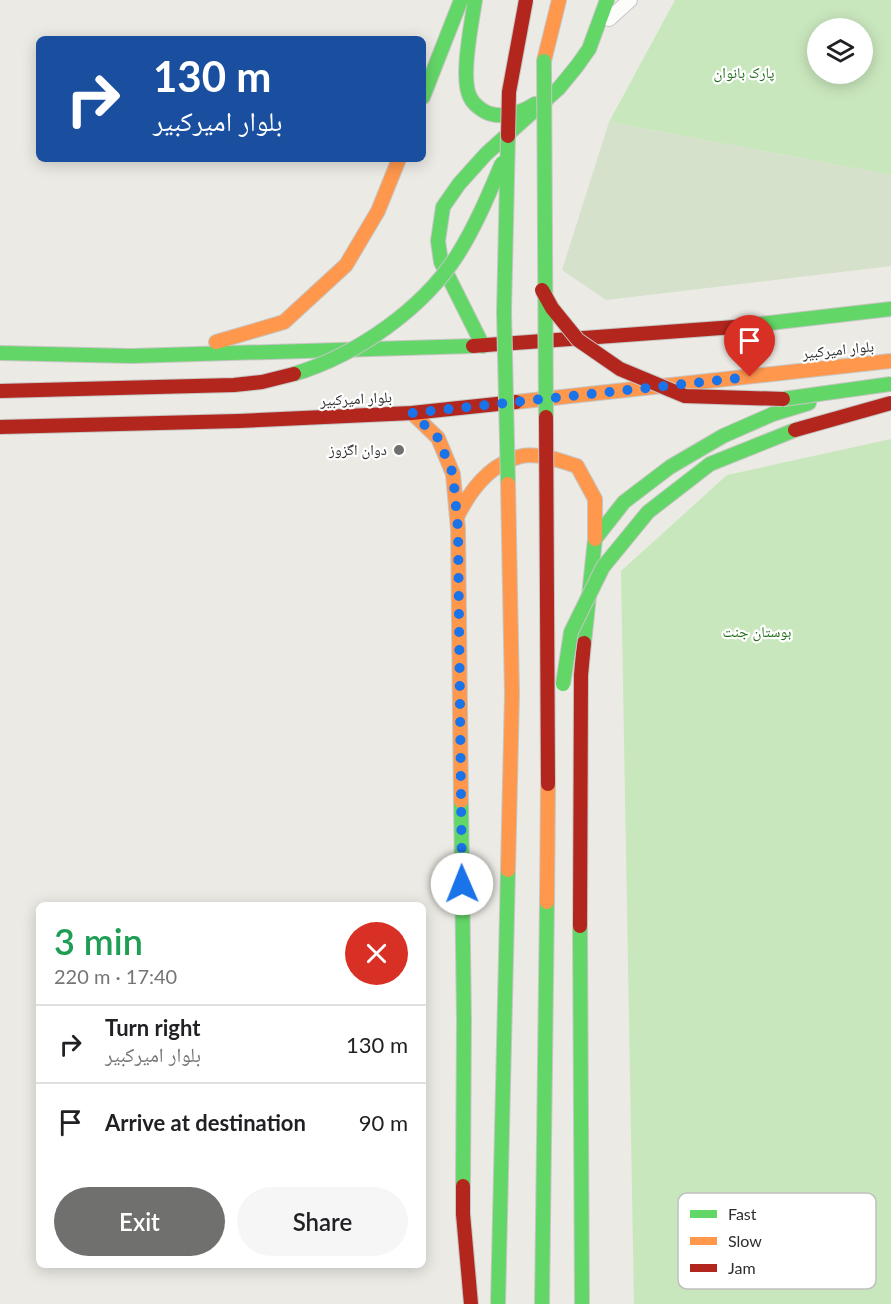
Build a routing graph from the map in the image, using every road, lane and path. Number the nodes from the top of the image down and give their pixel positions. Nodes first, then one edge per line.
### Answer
1 (461, 0) edge
2 (475, 0) edge
3 (526, 0) edge
4 (559, 0) edge
5 (607, 0) edge
6 (630, 0) edge
7 (596, 30) junction
8 (544, 61) junction
9 (559, 88) junction
10 (426, 89) edge
11 (398, 162) edge
12 (508, 162) junction
13 (519, 237) dead end
14 (529, 268) dead end
15 (891, 309) edge
16 (483, 346) junction
17 (0, 353) edge
18 (131, 356) junction
19 (891, 361) edge
20 (891, 379) edge
21 (891, 384) edge
22 (0, 391) edge
23 (891, 403) edge
24 (412, 413) junction
25 (0, 427) edge
26 (457, 517) junction
27 (595, 539) junction
28 (548, 784) junction
29 (471, 1304) edge
30 (498, 1304) edge
31 (542, 1304) edge
32 (582, 1304) edge

1 - 10 main road
2 - 9 main road
3 - 12 main road, bridge
4 - 8 main road
5 - 7 main road
6 - 7 lane
7 - 9 main road
8 - 22 main road, bridge
8 - 28 main road, bridge
9 - 16 main road
11 - 18 main road
12 - 13 main road, bridge
12 - 30 main road, bridge
14 - 21 main road, bridge
15 - 16 main road
16 - 18 main road
17 - 18 main road
19 - 24 main road, بلوار امیرکبیر
20 - 27 main road
23 - 28 main road, bridge
24 - 25 main road, بلوار امیرکبیر
24 - 26 main road
26 - 27 main road
26 - 29 main road
27 - 32 main road
28 - 31 main road

